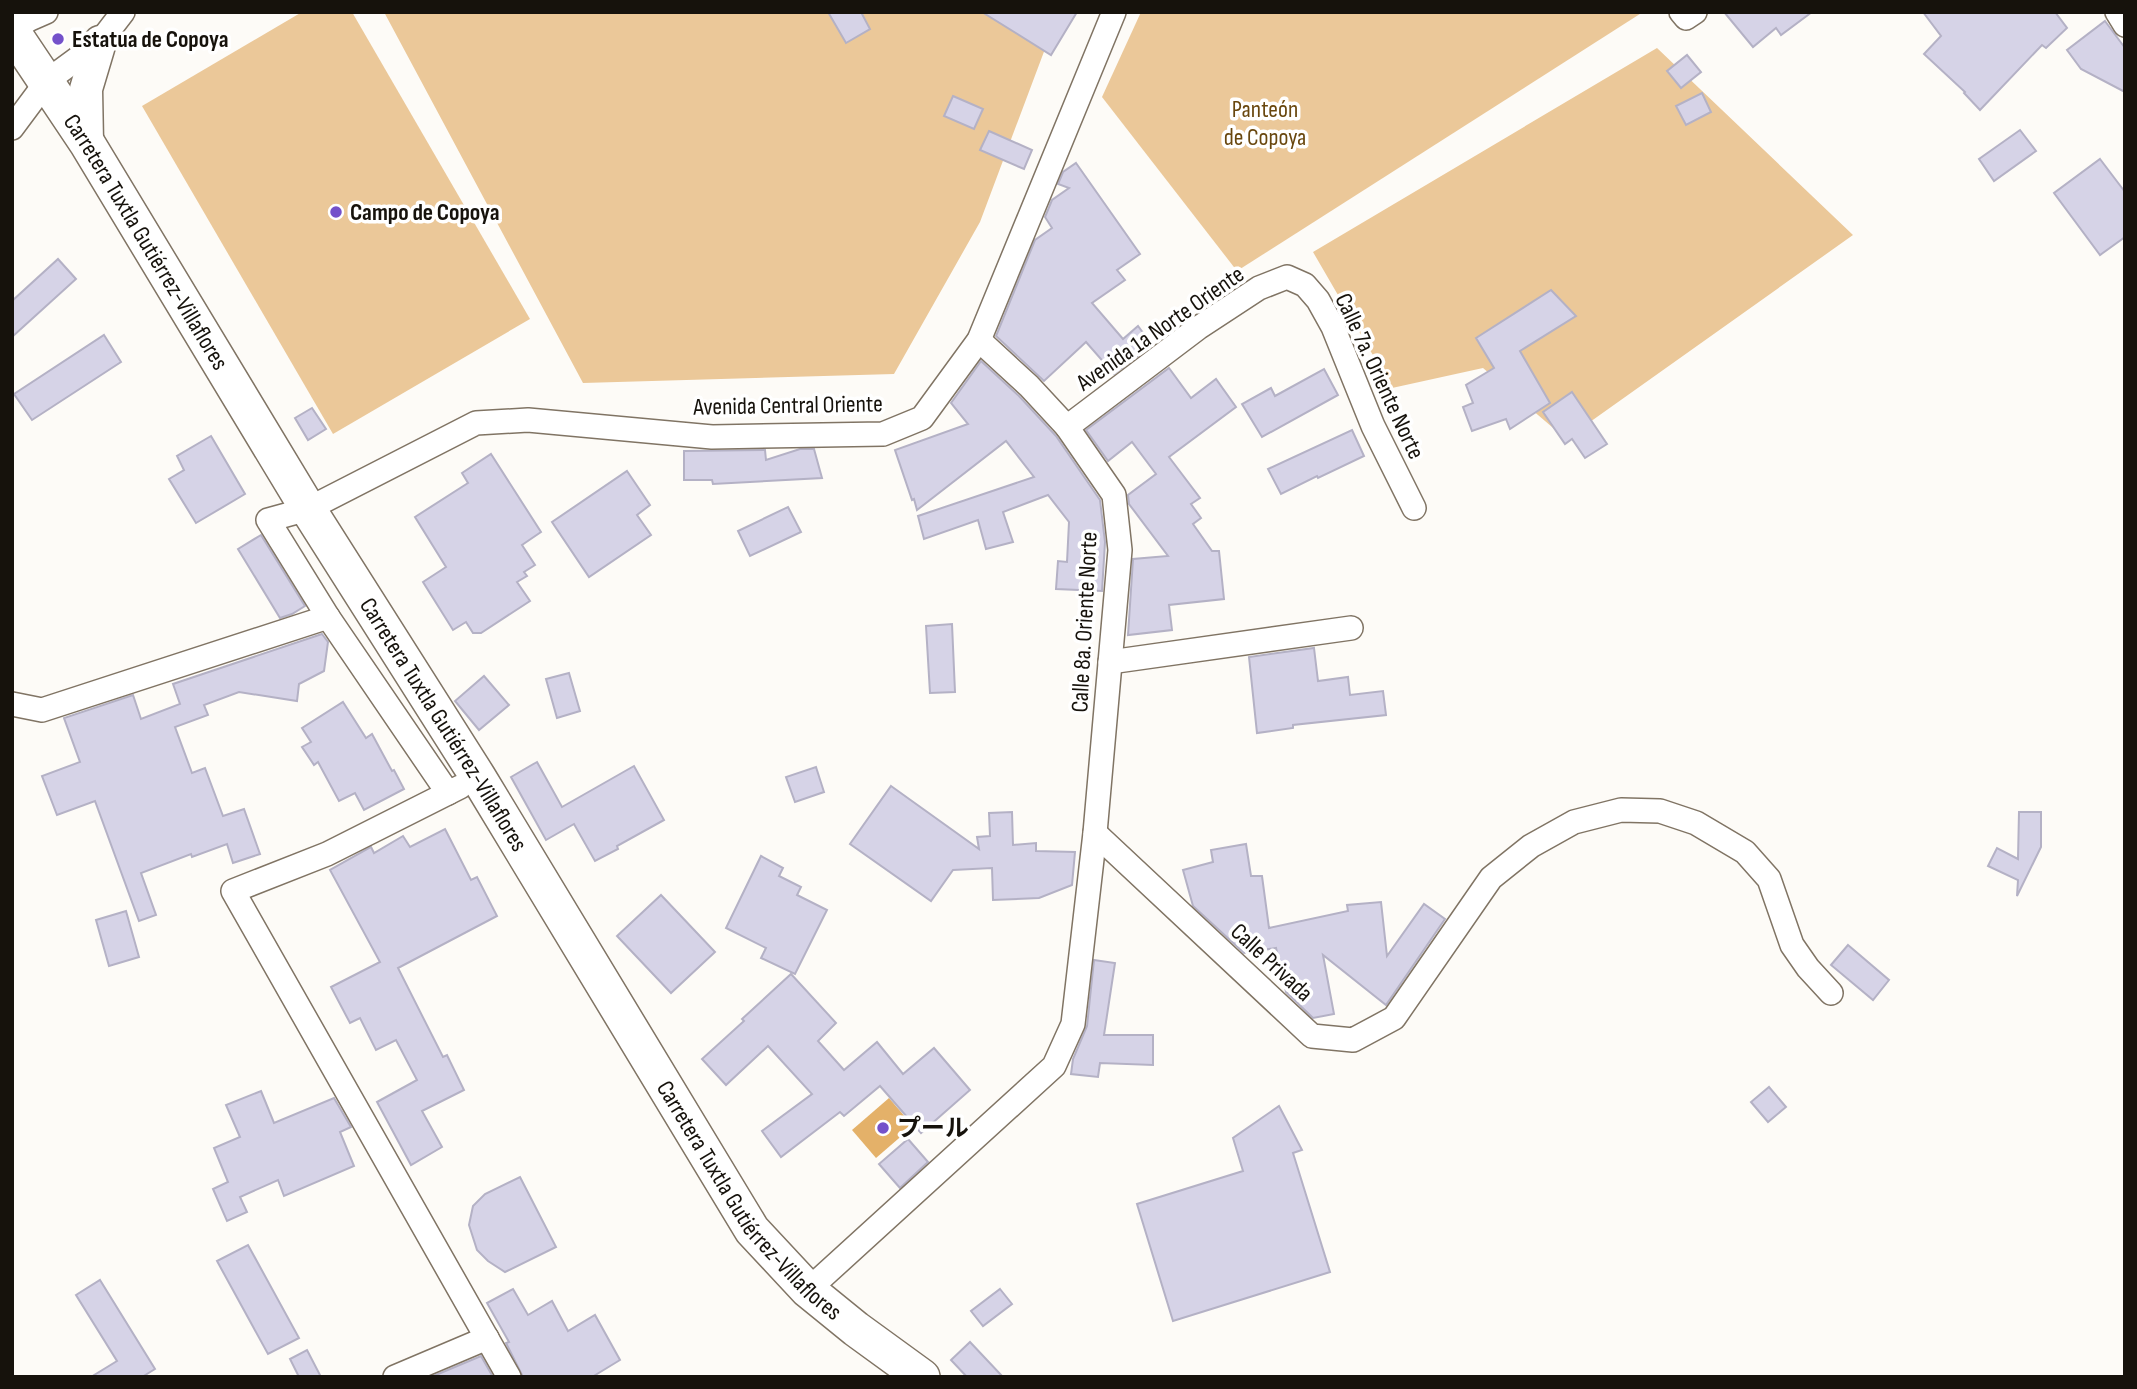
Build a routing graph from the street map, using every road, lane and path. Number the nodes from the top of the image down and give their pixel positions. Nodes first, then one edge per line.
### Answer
1 (46, 12) edge
2 (123, 12) edge
3 (1114, 12) edge
4 (2117, 12) edge
5 (2125, 24) edge
6 (12, 31) edge
7 (100, 42) junction
8 (47, 81) junction
9 (12, 128) edge
10 (87, 144) junction
11 (1287, 277) joint
12 (979, 340) junction
13 (1067, 427) junction
14 (1414, 508) dead end
15 (308, 509) junction
16 (328, 617) junction
17 (1352, 628) dead end
18 (1110, 662) junction
19 (12, 704) edge
20 (478, 777) junction
21 (448, 793) junction
22 (1095, 833) junction
23 (1830, 993) dead end
24 (808, 1290) junction
25 (487, 1338) junction
26 (395, 1377) edge
27 (509, 1377) edge
28 (922, 1377) edge

1 - 6 street
2 - 7 street
3 - 12 street, Avenida Central Oriente
4 - 5 street
6 - 8 main road, Carretera Tuxtla Gutiérrez-Villaflores
7 - 8 street
7 - 10 main road
8 - 9 street
8 - 10 main road, Carretera Tuxtla Gutiérrez-Villaflores
10 - 15 main road, Carretera Tuxtla Gutiérrez-Villaflores
11 - 13 street, Avenida 1a Norte Oriente
11 - 14 street, Calle 7a. Oriente Norte
12 - 13 street, Calle 8a. Oriente Norte
12 - 15 street, Avenida Central Oriente
13 - 18 street, Calle 8a. Oriente Norte
15 - 16 street, Avenida Central Oriente
15 - 20 main road, Carretera Tuxtla Gutiérrez-Villaflores
16 - 19 street
16 - 21 street
17 - 18 street
18 - 22 street, Calle 8a. Oriente Norte
20 - 21 street
20 - 24 main road, Carretera Tuxtla Gutiérrez-Villaflores
21 - 25 street
22 - 23 street, Calle Privada
22 - 24 street
24 - 28 main road, Carretera Tuxtla Gutiérrez-Villaflores
25 - 26 street
25 - 27 street

